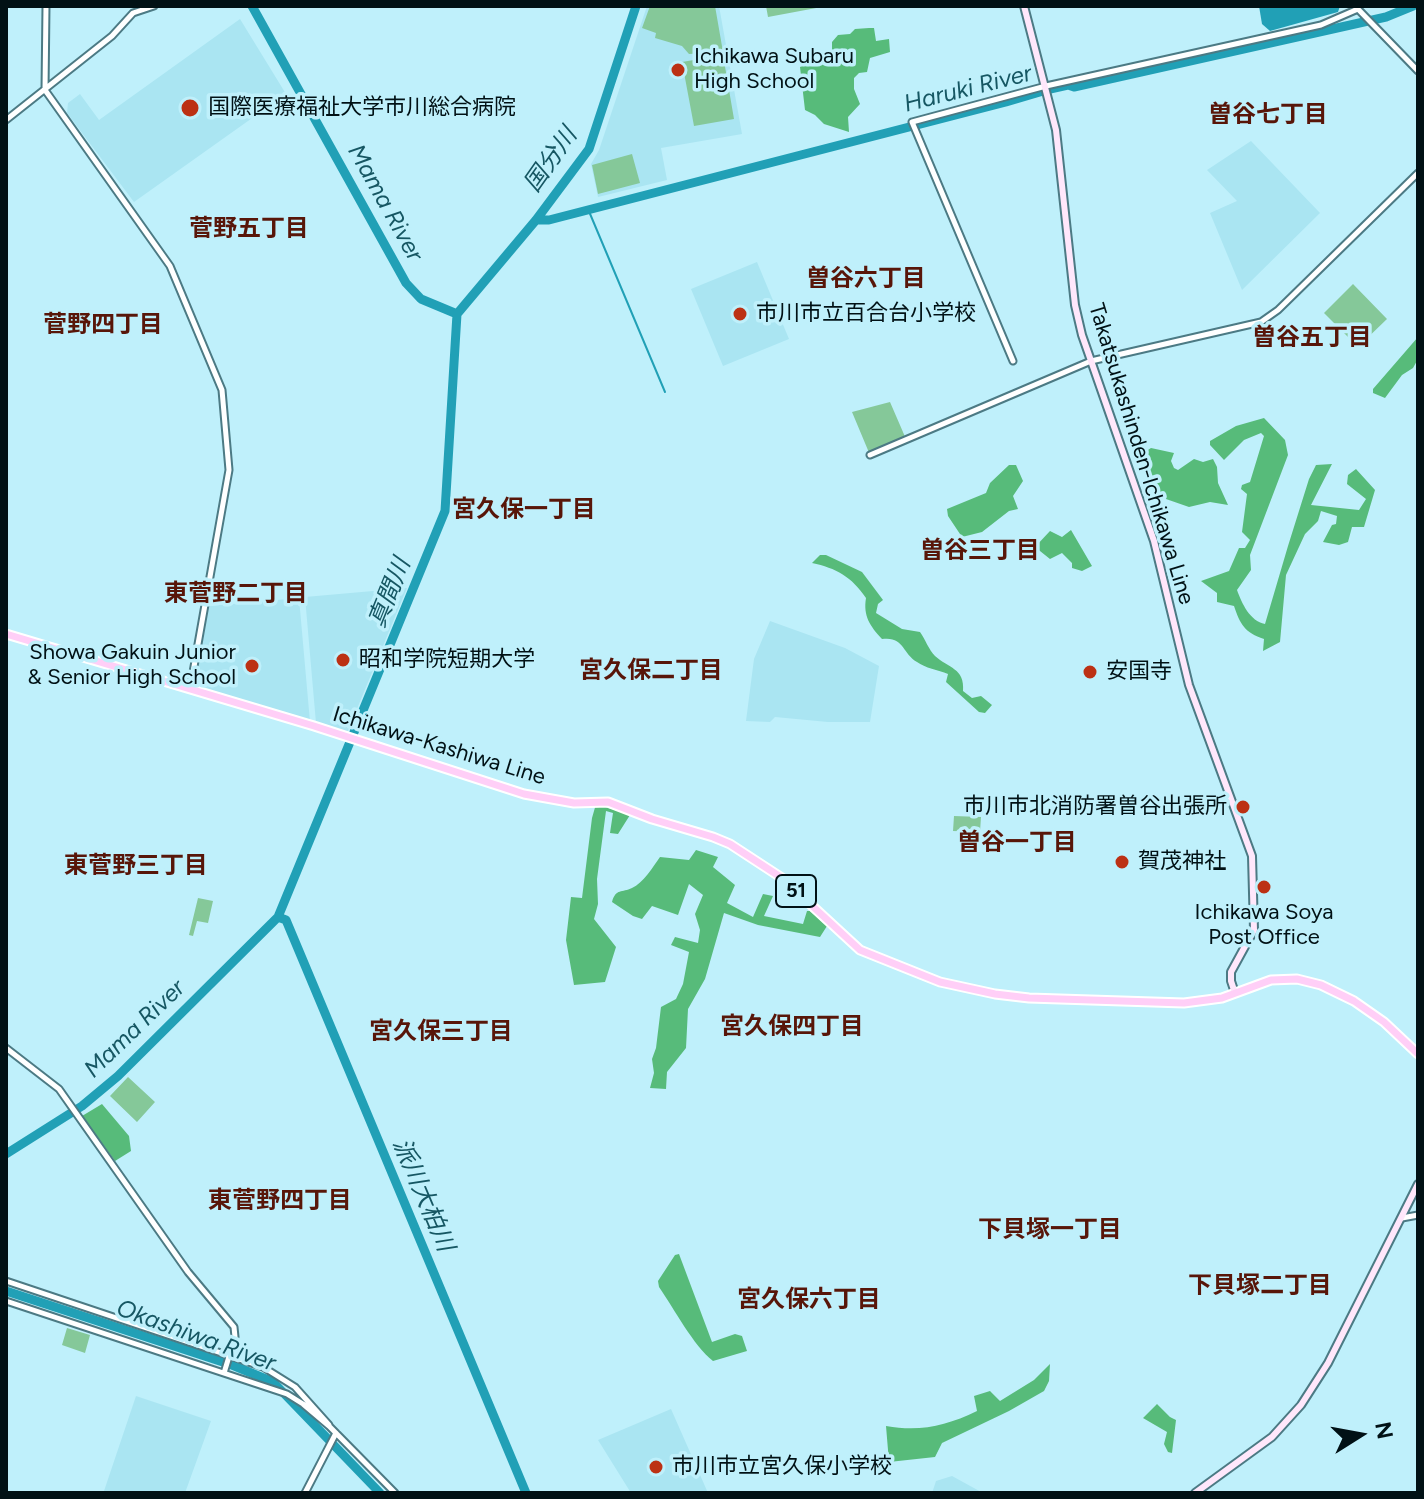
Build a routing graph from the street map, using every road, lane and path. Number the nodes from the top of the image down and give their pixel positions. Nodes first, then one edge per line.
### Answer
1 (46, 6) edge
2 (154, 6) edge
3 (1024, 6) edge
4 (1357, 8) edge
5 (1418, 71) edge
6 (1046, 89) junction
7 (45, 90) junction
8 (6, 120) edge
9 (1418, 173) edge
10 (1013, 361) dead end
11 (1091, 361) junction
12 (870, 455) dead end
13 (6, 634) edge
14 (190, 689) junction
15 (1235, 993) junction
16 (6, 1048) edge
17 (1418, 1054) edge
18 (1418, 1186) edge
19 (1418, 1194) edge
20 (1418, 1215) edge
21 (1402, 1218) junction
22 (6, 1281) edge
23 (6, 1301) edge
24 (229, 1358) junction
25 (224, 1372) junction
26 (329, 1426) junction
27 (334, 1435) junction
28 (305, 1493) edge
29 (395, 1493) edge
30 (1195, 1493) edge

1 - 7 street
2 - 7 street
3 - 6 main road, Takatsukashinden-Ichikawa Line
4 - 5 street
4 - 6 street
6 - 10 street
6 - 11 main road, Takatsukashinden-Ichikawa Line
7 - 8 street
7 - 14 street
9 - 11 street
11 - 12 street
11 - 15 main road, Takatsukashinden-Ichikawa Line
13 - 14 main road, Ichikawa-Kashiwa Line / 51
14 - 15 main road, Ichikawa-Kashiwa Line / 51
15 - 17 main road, Ichikawa-Kashiwa Line / 51
16 - 24 street
18 - 19 street
18 - 21 main road
20 - 21 street
21 - 30 main road
22 - 24 street
23 - 25 street
24 - 25 street
24 - 26 street
25 - 26 street
26 - 27 street
27 - 28 street
27 - 29 street

